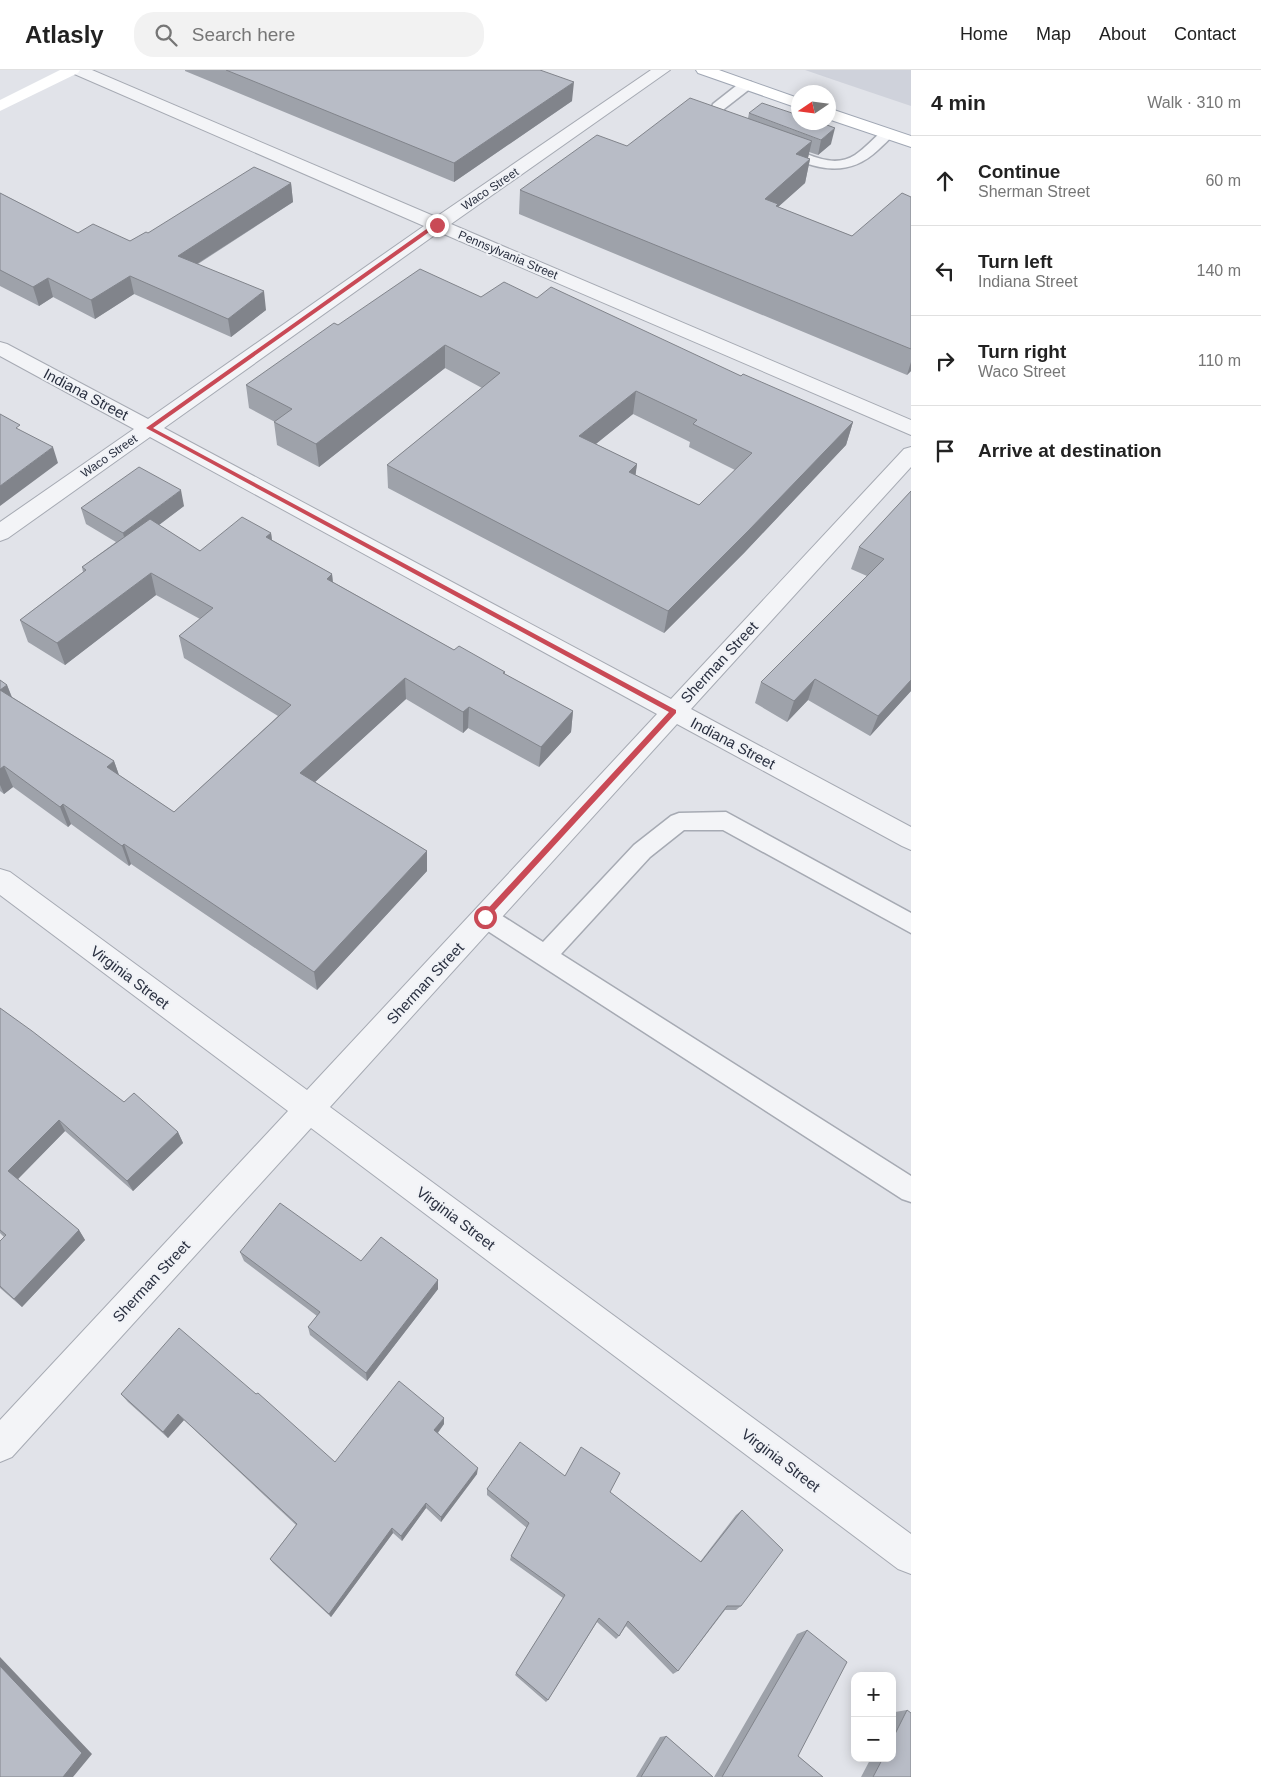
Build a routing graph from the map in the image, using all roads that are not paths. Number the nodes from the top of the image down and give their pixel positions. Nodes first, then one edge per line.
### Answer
1 (72, 70) edge
2 (78, 70) edge
3 (662, 70) edge
4 (704, 70) edge
5 (746, 85) junction
6 (791, 101) edge
7 (0, 106) edge
8 (836, 117) edge
9 (887, 134) junction
10 (744, 135) edge
11 (911, 142) edge
12 (770, 144) edge
13 (437, 225) junction
14 (0, 348) edge
15 (149, 428) junction
16 (911, 428) edge
17 (911, 454) edge
18 (0, 533) edge
19 (674, 712) junction
20 (911, 839) edge
21 (0, 880) edge
22 (485, 917) junction
23 (911, 924) edge
24 (545, 956) junction
25 (309, 1109) junction
26 (911, 1190) edge
27 (0, 1445) edge
28 (911, 1556) edge

1 - 7 main road
2 - 13 street, Pennsylvania Street
3 - 13 street, Waco Street
4 - 5 main road
5 - 6 main road
5 - 10 lane
8 - 9 main road
9 - 11 main road
9 - 12 lane
13 - 15 street, Waco Street
13 - 16 street, Pennsylvania Street
14 - 15 street, Indiana Street
15 - 18 street, Waco Street
15 - 19 street, Indiana Street
17 - 19 street, Sherman Street
19 - 20 street, Indiana Street
19 - 22 street, Sherman Street
21 - 25 street, Virginia Street
22 - 24 lane
22 - 25 street, Sherman Street
23 - 24 lane
24 - 26 lane
25 - 27 street, Sherman Street
25 - 28 street, Virginia Street

